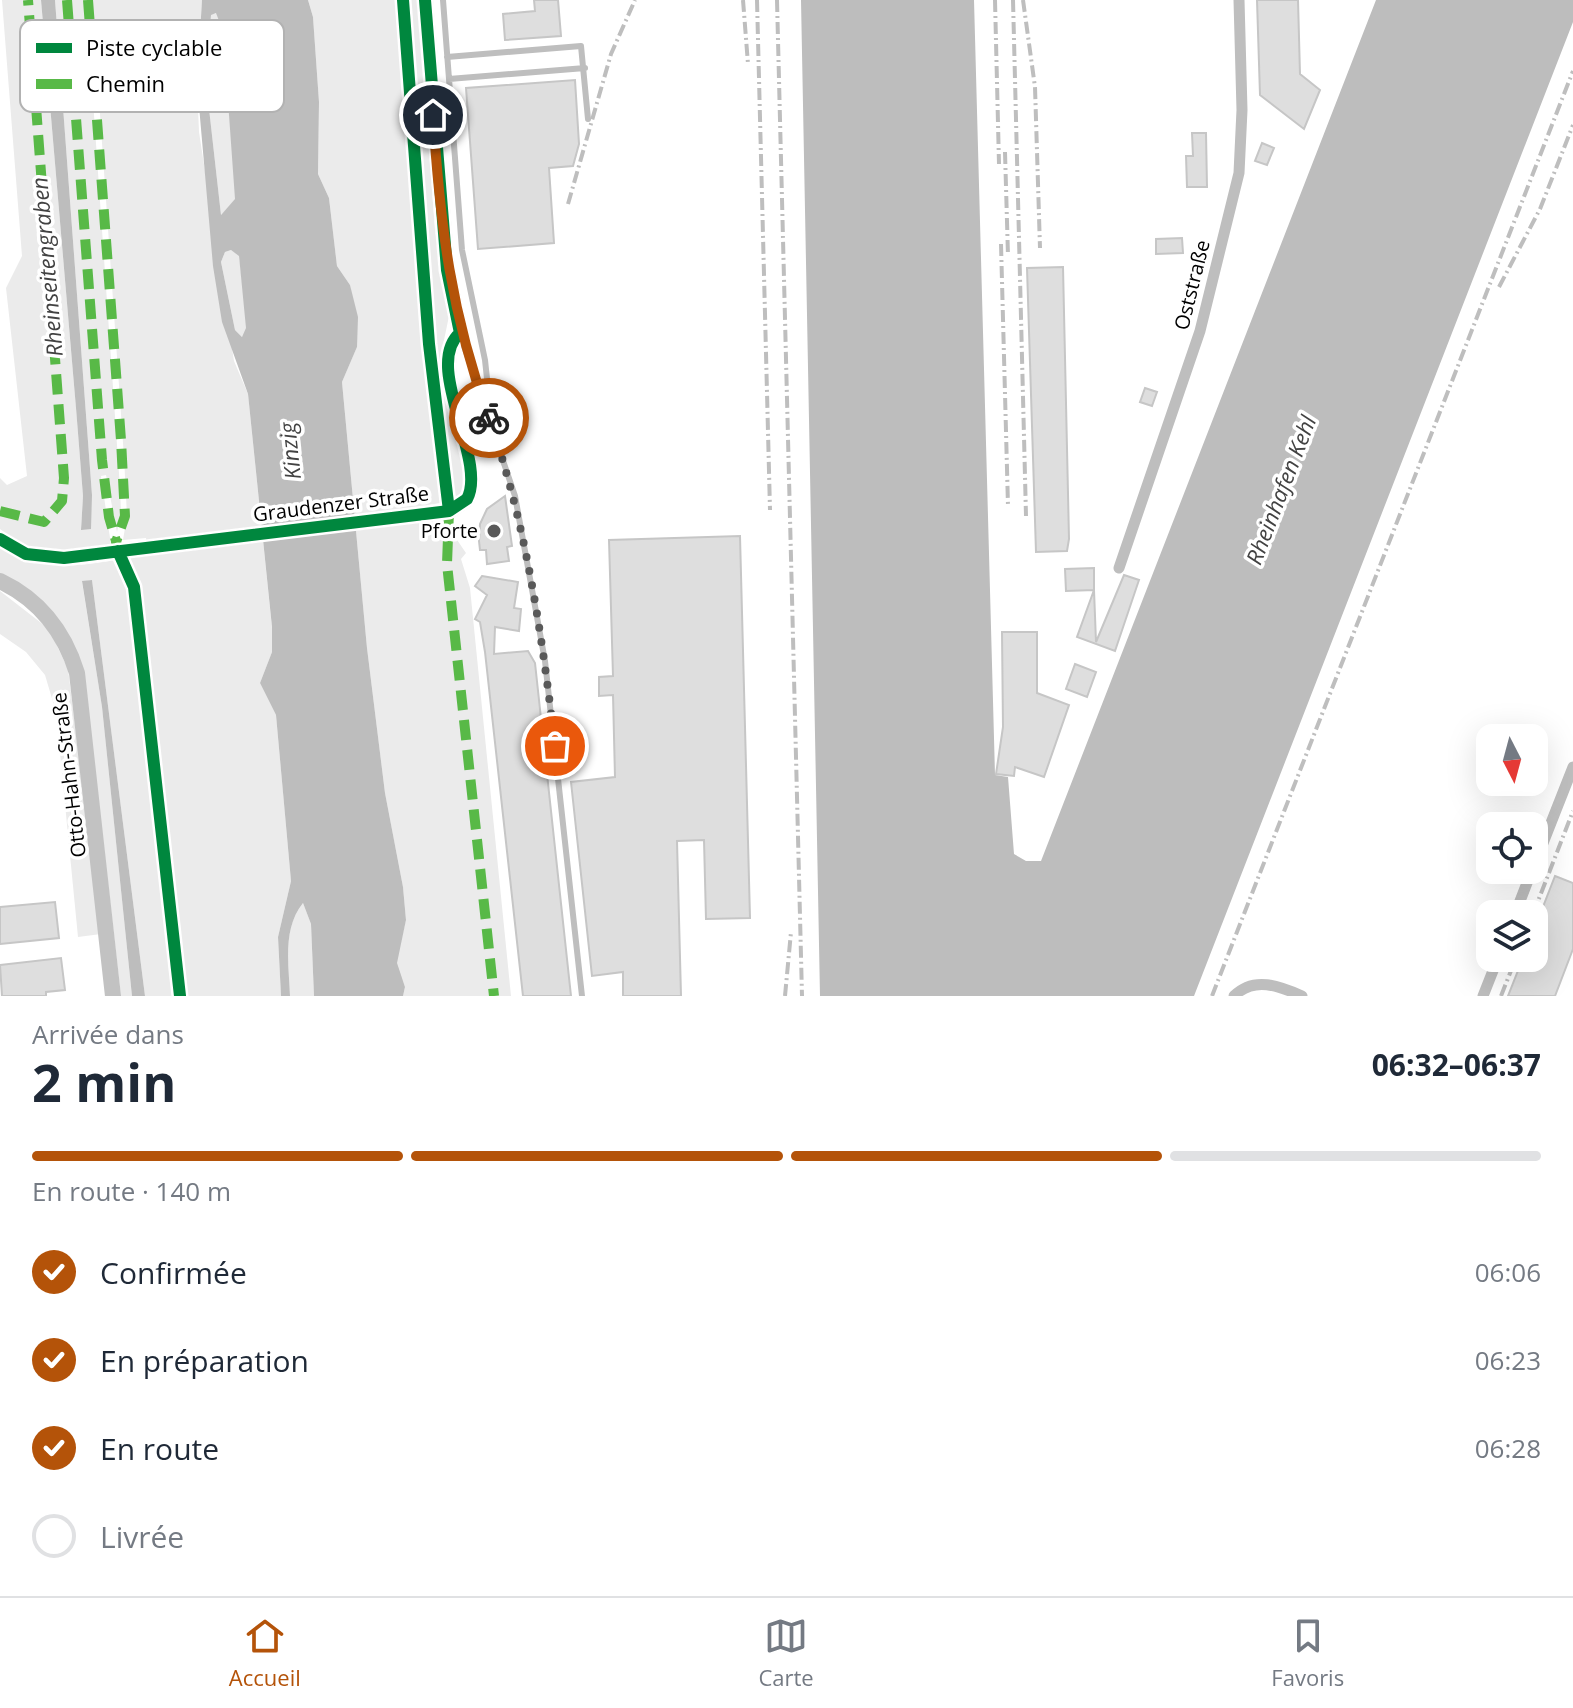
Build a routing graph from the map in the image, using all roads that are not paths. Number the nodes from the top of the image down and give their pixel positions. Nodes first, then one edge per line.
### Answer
1 (425, 0) edge
2 (443, 0) edge
3 (1239, 0) edge
4 (447, 57) junction
5 (585, 68) junction
6 (449, 79) junction
7 (588, 119) dead end
8 (460, 333) junction
9 (492, 428) junction
10 (0, 539) edge
11 (1119, 568) dead end
12 (0, 581) edge
13 (1573, 767) edge
14 (1548, 830) edge
15 (1492, 972) edge
16 (113, 996) edge
17 (582, 996) edge
18 (1234, 996) edge
19 (1302, 996) edge
20 (1483, 996) edge

1 - 8 street, Graudenzer Straße
2 - 4 lane
3 - 11 street, Oststraße
4 - 5 lane
4 - 6 lane
5 - 6 lane
5 - 7 lane
6 - 9 lane
8 - 9 lane
8 - 10 street, Graudenzer Straße
9 - 17 lane
12 - 16 street, Otto-Hahn-Straße
13 - 14 street
15 - 20 street
18 - 19 street

